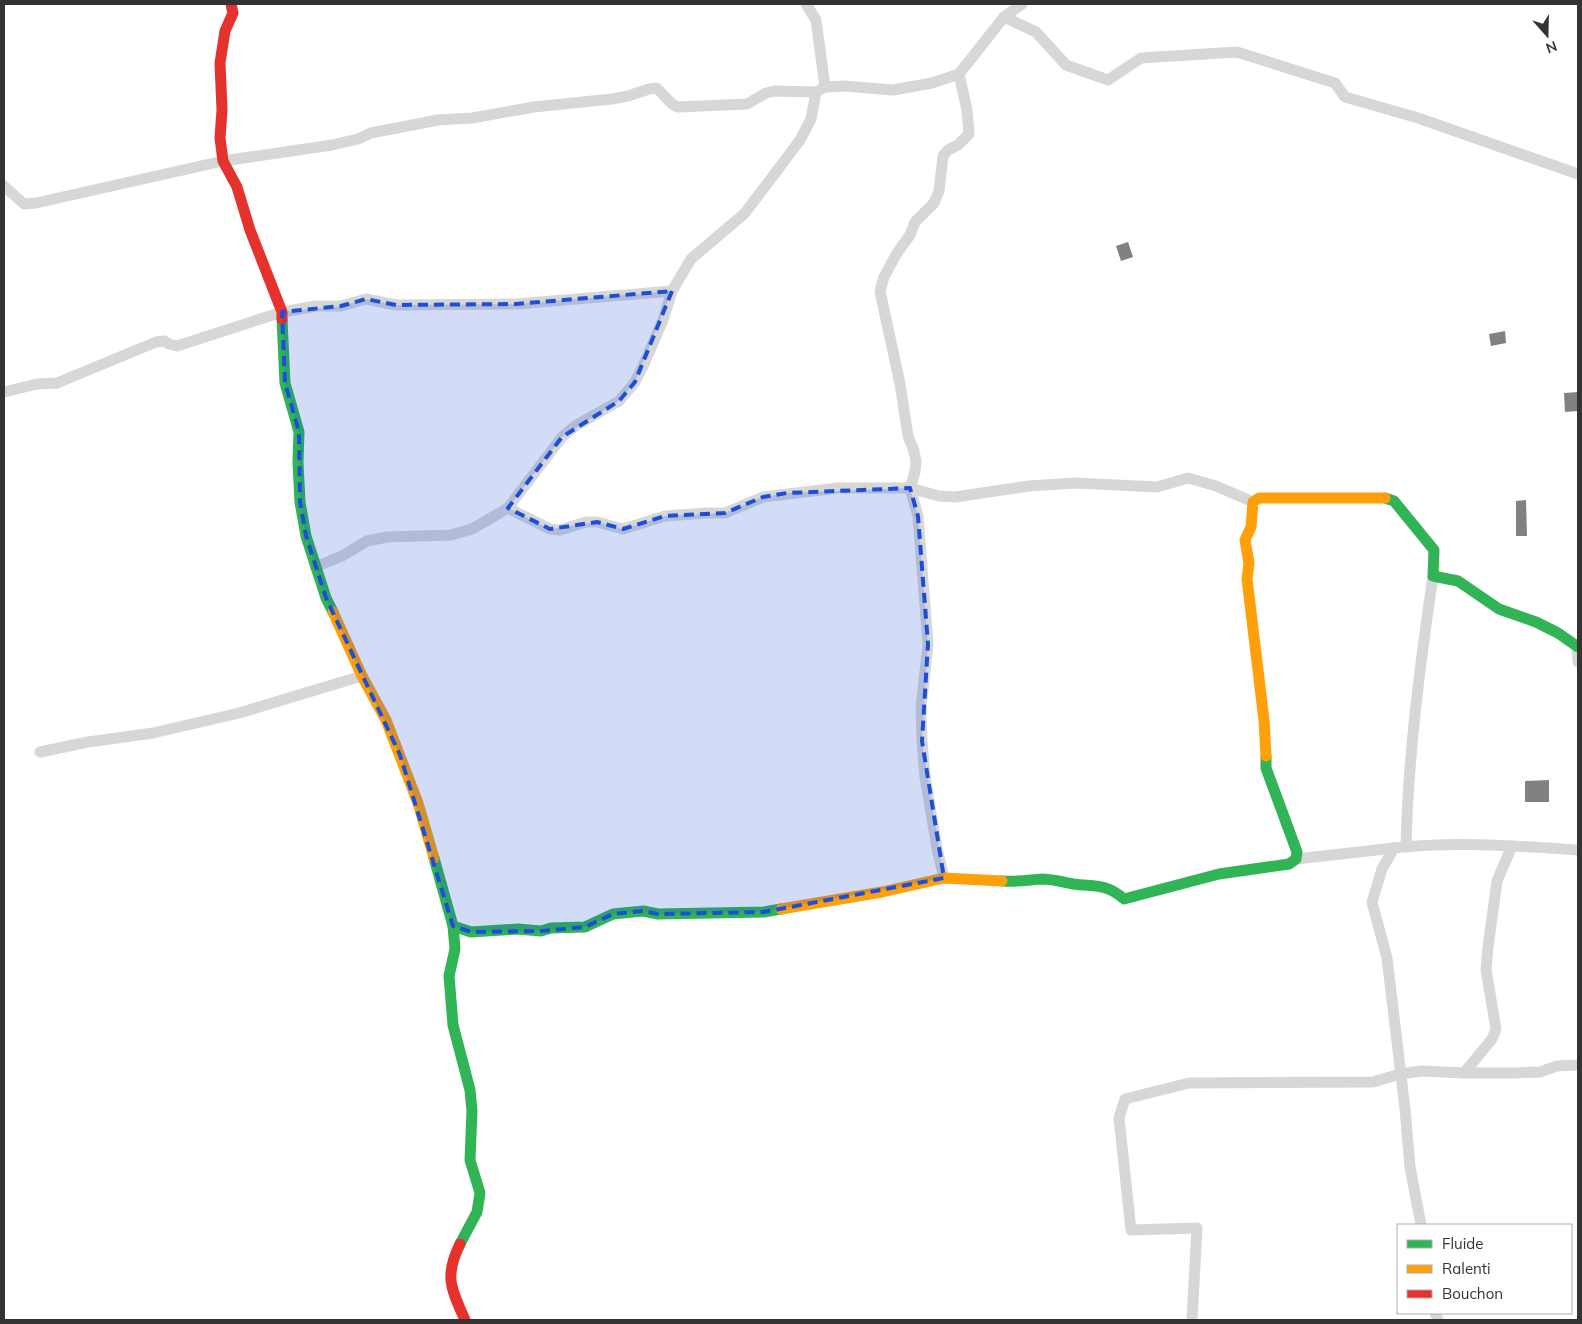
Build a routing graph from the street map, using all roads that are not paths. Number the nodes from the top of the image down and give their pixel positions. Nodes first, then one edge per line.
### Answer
1 (231, 4) edge
2 (806, 4) edge
3 (1022, 4) edge
4 (1004, 17) junction
5 (959, 74) junction
6 (821, 90) junction
7 (223, 161) junction
8 (1578, 174) edge
9 (4, 186) edge
10 (672, 291) junction
11 (282, 312) junction
12 (4, 392) edge
13 (910, 488) junction
14 (1253, 502) junction
15 (508, 508) junction
16 (315, 567) junction
17 (1433, 576) junction
18 (1577, 647) edge
19 (1578, 662) edge
20 (362, 676) junction
21 (40, 752) dead end
22 (1512, 846) junction
23 (1400, 847) junction
24 (1578, 850) edge
25 (1296, 859) junction
26 (944, 878) junction
27 (453, 926) junction
28 (1578, 1065) edge
29 (1464, 1073) junction
30 (1400, 1074) junction
31 (1421, 1224) edge
32 (465, 1320) edge
33 (1192, 1320) edge

1 - 7 street
2 - 6 street
3 - 4 street
4 - 5 street
4 - 8 street
5 - 6 street
5 - 13 street
6 - 7 street
6 - 10 street
7 - 9 street
7 - 11 street
10 - 11 street
10 - 15 street
11 - 12 street
11 - 16 street
13 - 14 street
13 - 15 street
13 - 26 street
14 - 17 street
14 - 25 street
15 - 16 street
16 - 20 street
17 - 18 street
17 - 23 street
18 - 19 street
20 - 21 street
20 - 27 street
22 - 23 street
22 - 24 street
22 - 29 street
23 - 25 street
23 - 30 street
25 - 26 street
26 - 27 street
27 - 32 street
28 - 29 street
29 - 30 street
30 - 31 street
30 - 33 street

